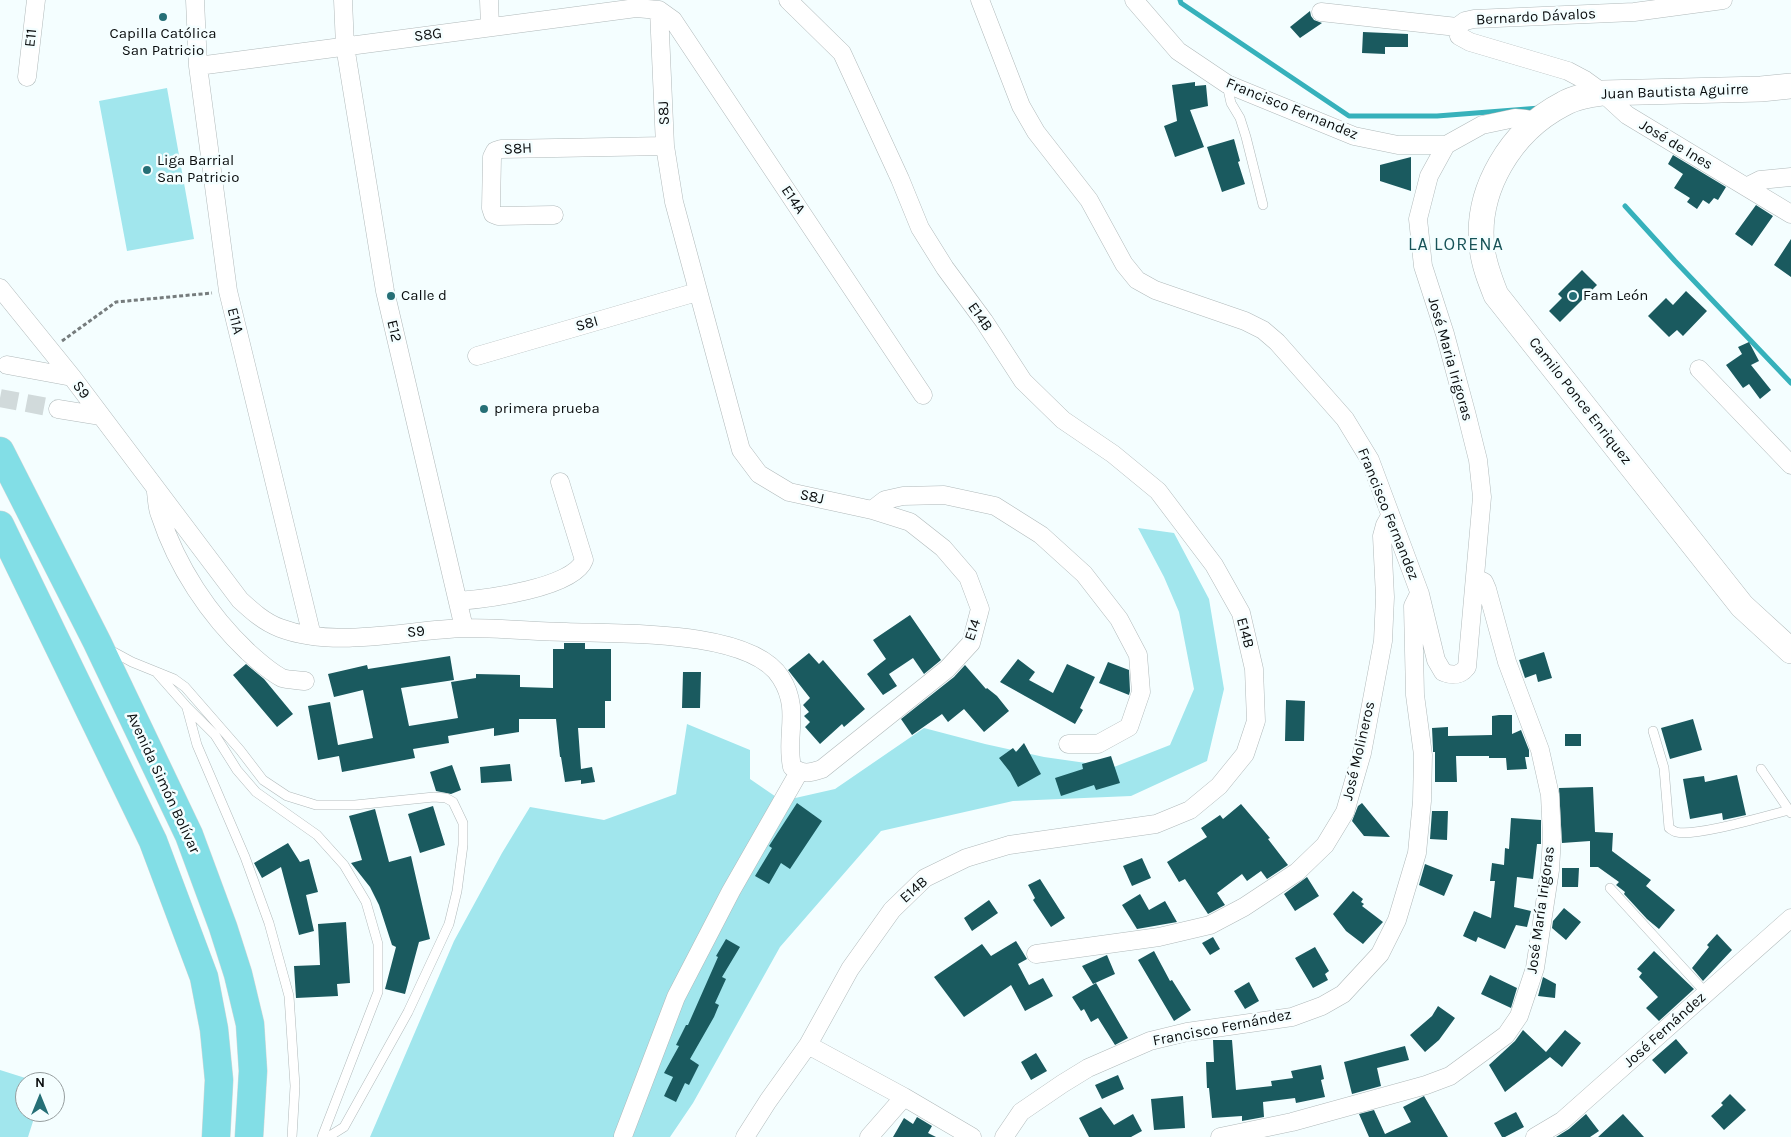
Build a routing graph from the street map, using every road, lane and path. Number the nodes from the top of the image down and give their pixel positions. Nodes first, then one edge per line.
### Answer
1 (36, 0) edge
2 (195, 0) edge
3 (342, 0) edge
4 (489, 0) edge
5 (788, 0) edge
6 (980, 0) edge
7 (1134, 0) edge
8 (1723, 0) edge
9 (635, 4) edge
10 (659, 10) junction
11 (1321, 12) dead end
12 (490, 27) junction
13 (1457, 27) junction
14 (345, 46) junction
15 (198, 66) junction
16 (27, 77) dead end
17 (1227, 84) junction
18 (1791, 86) edge
19 (1603, 93) junction
20 (1536, 121) junction
21 (1446, 145) junction
22 (665, 146) junction
23 (1791, 177) edge
24 (1746, 187) junction
25 (1263, 205) dead end
26 (1791, 214) edge
27 (554, 215) dead end
28 (0, 288) edge
29 (228, 291) junction
30 (697, 292) junction
31 (0, 306) edge
32 (50, 350) junction
33 (477, 356) dead end
34 (6, 365) dead end
35 (1699, 369) dead end
36 (72, 377) junction
37 (923, 394) dead end
38 (58, 408) tunnel mouth
39 (101, 416) junction
40 (0, 451) edge
41 (1791, 465) edge
42 (560, 482) dead end
43 (156, 489) junction
44 (872, 510) junction
45 (1390, 516) junction
46 (0, 525) edge
47 (1475, 578) junction
48 (1420, 594) junction
49 (458, 601) junction
50 (464, 628) junction
51 (312, 636) junction
52 (97, 642) junction
53 (1791, 651) edge
54 (157, 672) junction
55 (305, 681) dead end
56 (187, 707) junction
57 (1653, 731) dead end
58 (1068, 744) dead end
59 (1761, 769) dead end
60 (799, 772) junction
61 (1790, 812) edge
62 (1610, 888) dead end
63 (1791, 918) edge
64 (1036, 954) dead end
65 (1706, 993) junction
66 (808, 1045) junction
67 (904, 1097) junction
68 (623, 1136) edge
69 (1538, 1136) edge
70 (216, 1137) edge
71 (249, 1137) edge
72 (292, 1137) edge
73 (322, 1137) edge
74 (328, 1137) edge
75 (745, 1137) edge
76 (869, 1137) edge
77 (972, 1137) edge
78 (1004, 1137) edge
79 (1220, 1137) edge

1 - 16 street, E11
2 - 15 street, E11A
3 - 14 street, E12
4 - 12 street
5 - 66 street, E14B
6 - 45 street, Francisco Fernandez
7 - 17 street, Francisco Fernandez
8 - 13 street, Bernardo Dávalos
9 - 10 street, S8G
9 - 12 street, S8G
10 - 22 street, S8J
10 - 37 street, E14A
11 - 13 street, Bernardo Dávalos
12 - 14 street, S8G
13 - 19 street, José de Ines
14 - 15 street, S8G
14 - 49 street, E12
15 - 29 street, E11A
17 - 21 street, Francisco Fernandez
17 - 25 lane
18 - 19 main road, Juan Bautista Aguirre
19 - 20 main road, Juan Bautista Aguirre
19 - 24 street, José de Ines
20 - 21 street
20 - 53 main road, Camilo Ponce Enrìquez
21 - 47 street, José Maria Irigoras
22 - 27 street, S8H
22 - 30 street, S8J
23 - 24 street
24 - 26 street, José de Ines
28 - 32 street, S9
29 - 32 path
29 - 51 street, E11A
30 - 33 street, S8I
30 - 44 street, S8J
31 - 32 street, S9
32 - 36 street, S9
34 - 36 street
35 - 41 street
36 - 39 street, S9
38 - 39 street
39 - 43 street, S9
40 - 52 highway, Avenida Simón Bolívar
42 - 49 street
43 - 51 street, S9
43 - 55 street
44 - 58 street
44 - 60 street, E14
45 - 48 street, Francisco Fernandez
45 - 64 street, José Molineros
46 - 70 highway
47 - 48 street, José Maria Irigoras
47 - 79 street, José María Irigoras
48 - 78 street, Francisco Fernández
49 - 50 street, E12
50 - 51 street, S9
50 - 60 street, S9
52 - 54 lane
52 - 71 highway, Avenida Simón Bolívar
54 - 56 lane
54 - 74 lane
56 - 72 lane
56 - 73 lane
57 - 61 lane
59 - 61 lane
60 - 68 street
62 - 65 lane
63 - 65 street, José Fernández
65 - 69 street, José Fernández
66 - 67 street
66 - 75 street, E14B
67 - 76 street
67 - 77 street

